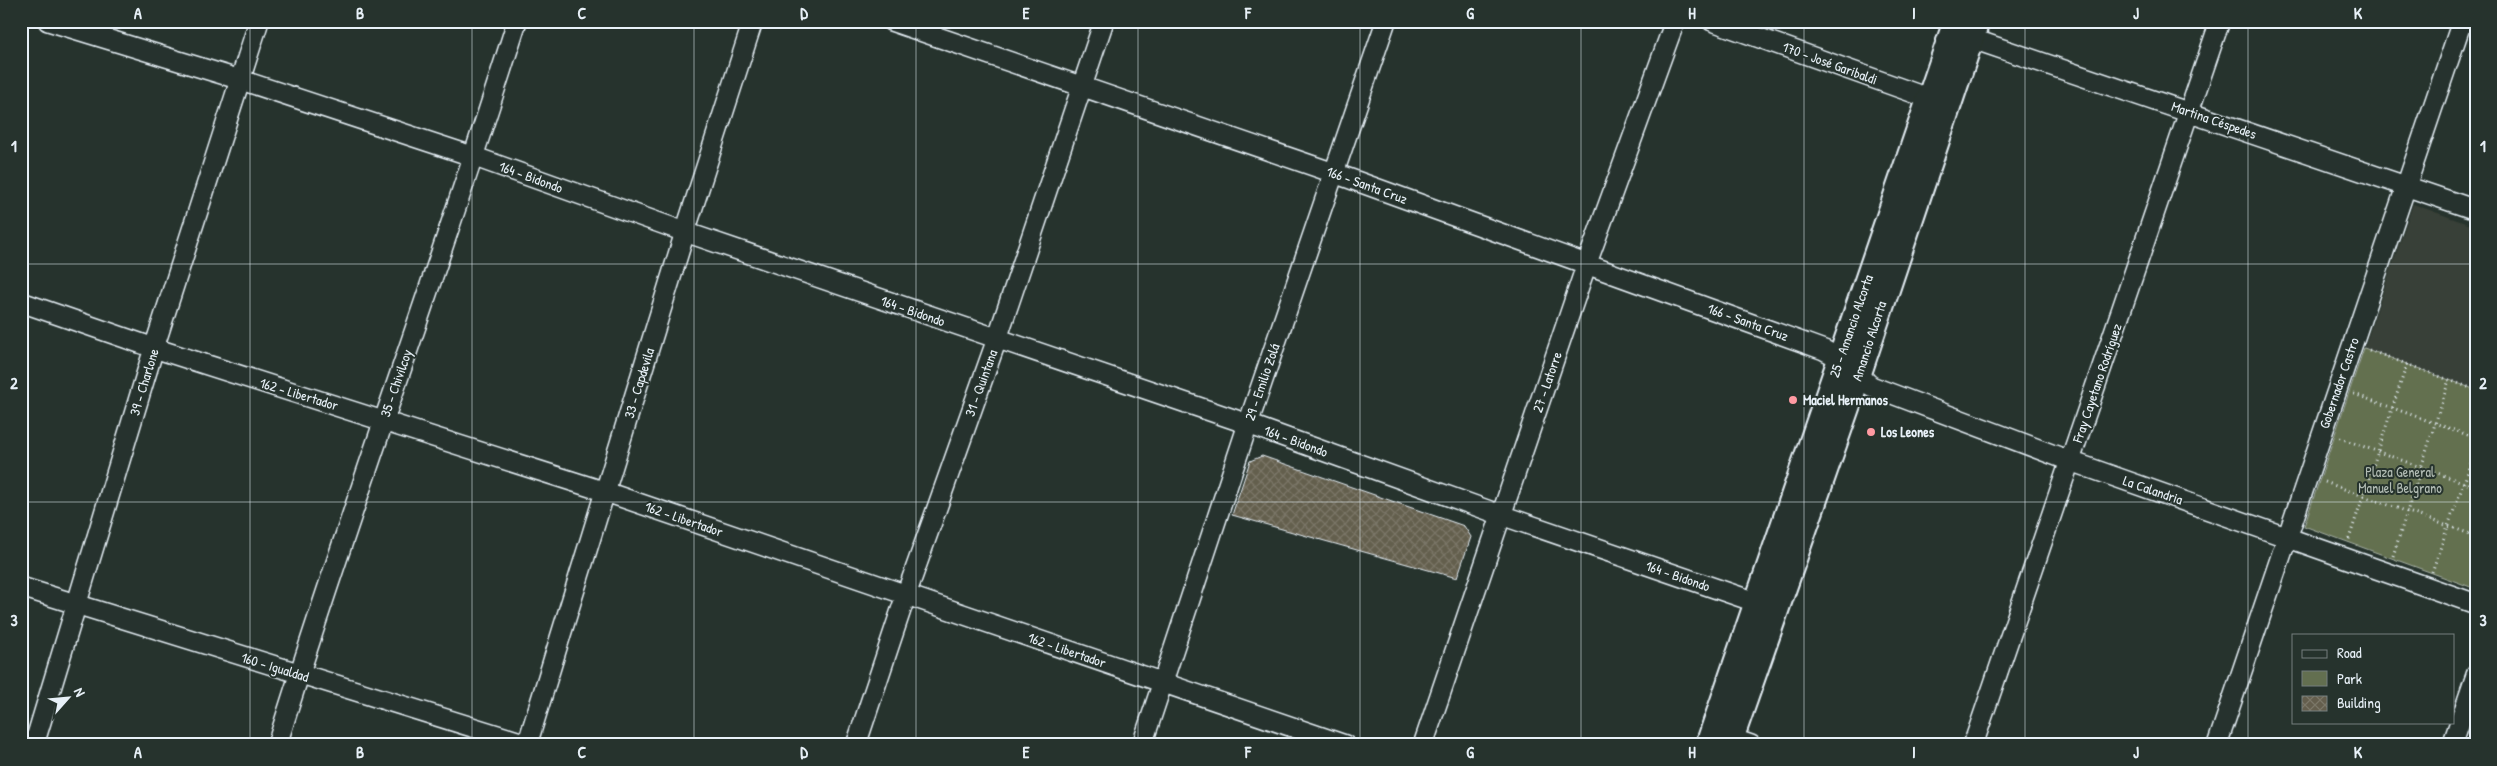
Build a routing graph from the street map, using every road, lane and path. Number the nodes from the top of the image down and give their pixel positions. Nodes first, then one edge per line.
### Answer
1 (48, 21) edge
2 (259, 21) edge
3 (517, 21) edge
4 (753, 21) edge
5 (891, 21) edge
6 (1104, 21) edge
7 (1386, 21) edge
8 (1675, 21) edge
9 (1712, 21) edge
10 (2220, 21) edge
11 (2462, 21) edge
12 (1964, 28) edge
13 (241, 80) junction
14 (1081, 87) junction
15 (1938, 102) junction
16 (2188, 111) junction
17 (474, 157) junction
18 (1334, 173) junction
19 (2406, 186) junction
20 (2476, 210) edge
21 (685, 232) junction
22 (1587, 263) junction
23 (21, 302) edge
24 (997, 340) junction
25 (154, 348) junction
26 (2364, 348) dead end
27 (1839, 358) junction
28 (2407, 364) junction
29 (1858, 376) junction
30 (2449, 380) junction
31 (2476, 390) edge
32 (2349, 392) dead end
33 (2392, 408) junction
34 (383, 420) junction
35 (1248, 424) junction
36 (2436, 424) junction
37 (2334, 436) dead end
38 (2476, 438) edge
39 (2476, 450) edge
40 (2378, 452) junction
41 (2070, 462) junction
42 (2421, 468) junction
43 (2319, 480) dead end
44 (2464, 483) junction
45 (2476, 487) edge
46 (606, 492) junction
47 (2363, 496) junction
48 (2407, 512) junction
49 (1501, 515) junction
50 (2448, 526) junction
51 (2476, 536) edge
52 (2286, 537) junction
53 (2339, 539) dead end
54 (2348, 542) junction
55 (2357, 546) dead end
56 (2384, 555) dead end
57 (2392, 559) junction
58 (2400, 562) dead end
59 (2424, 570) dead end
60 (2432, 573) junction
61 (2441, 576) dead end
62 (21, 587) edge
63 (906, 594) junction
64 (75, 603) junction
65 (2476, 604) edge
66 (1766, 605) junction
67 (298, 674) junction
68 (2476, 675) edge
69 (1163, 684) junction
70 (1726, 741) edge
71 (34, 745) edge
72 (276, 745) edge
73 (528, 745) edge
74 (856, 745) edge
75 (1142, 745) edge
76 (1344, 745) edge
77 (1423, 745) edge
78 (1972, 745) edge
79 (2216, 745) edge
80 (2452, 745) edge

1 - 13 street, 164 - Bidondo
2 - 13 street, 39 - Charlone
3 - 17 street, 35 - Chivilcoy
4 - 21 street, 33 - Capdevila
5 - 14 street, 166 - Santa Cruz
6 - 14 street, 31 - Quintana
7 - 18 street, 29 - Emilio Zolá
8 - 22 street, 27 - Latorre
9 - 15 street, 170 - José Garibaldi
10 - 16 street, Fray Cayetano Rodríguez
11 - 19 street, Gobernador Castro
12 - 15 main road, 25 - Amancio Alcorta
12 - 16 street, Martina Céspedes
13 - 17 street, 164 - Bidondo
13 - 25 street, 39 - Charlone
14 - 18 street, 166 - Santa Cruz
14 - 24 street, 31 - Quintana
15 - 27 main road, 25 - Amancio Alcorta
15 - 29 main road, Amancio Alcorta
16 - 19 street, Martina Céspedes
16 - 41 street, Fray Cayetano Rodríguez
17 - 21 street, 164 - Bidondo
17 - 34 street, 35 - Chivilcoy
18 - 22 street, 166 - Santa Cruz
18 - 35 street, 29 - Emilio Zolá
19 - 20 street, Martina Céspedes
19 - 52 street, Gobernador Castro
21 - 24 street, 164 - Bidondo
21 - 46 street, 33 - Capdevila
22 - 27 street, 166 - Santa Cruz
22 - 49 street, 27 - Latorre
23 - 25 street, 162 - Libertador
24 - 35 street, 164 - Bidondo
24 - 63 street, 31 - Quintana
25 - 34 street, 162 - Libertador
25 - 64 street, 39 - Charlone
26 - 28 path
27 - 29 street, La Calandria
27 - 66 main road, 25 - Amancio Alcorta
28 - 30 path
28 - 33 path
29 - 41 street, La Calandria
29 - 66 main road, Amancio Alcorta
30 - 31 path
30 - 36 path
32 - 33 path
33 - 36 path
33 - 40 path
34 - 46 street, 162 - Libertador
34 - 67 street, 35 - Chivilcoy
35 - 49 street, 164 - Bidondo
35 - 69 street, 29 - Emilio Zolá
36 - 38 path
36 - 42 path
37 - 40 path
39 - 44 path
40 - 42 path
40 - 47 path
41 - 52 street, La Calandria
41 - 78 street, Fray Cayetano Rodríguez
42 - 44 path
42 - 48 path
43 - 47 path
44 - 45 path
44 - 50 path
46 - 63 street, 162 - Libertador
46 - 73 street, 33 - Capdevila
47 - 48 path
47 - 54 path
48 - 50 path
48 - 57 path
49 - 66 street, 164 - Bidondo
49 - 77 street, 27 - Latorre
50 - 51 path
50 - 60 path
52 - 65 street, La Calandria
52 - 79 street, Gobernador Castro
53 - 54 path
54 - 55 path
56 - 57 path
57 - 58 path
59 - 60 path
60 - 61 path
62 - 64 street, 160 - Igualdad
63 - 69 street, 162 - Libertador
63 - 74 street, 31 - Quintana
64 - 67 street, 160 - Igualdad
64 - 71 street, 39 - Charlone
66 - 70 main road, 25 - Amancio Alcorta
67 - 72 street, 35 - Chivilcoy
67 - 73 street, 160 - Igualdad
68 - 80 street
69 - 75 street, 29 - Emilio Zolá
69 - 76 street, 162 - Libertador

